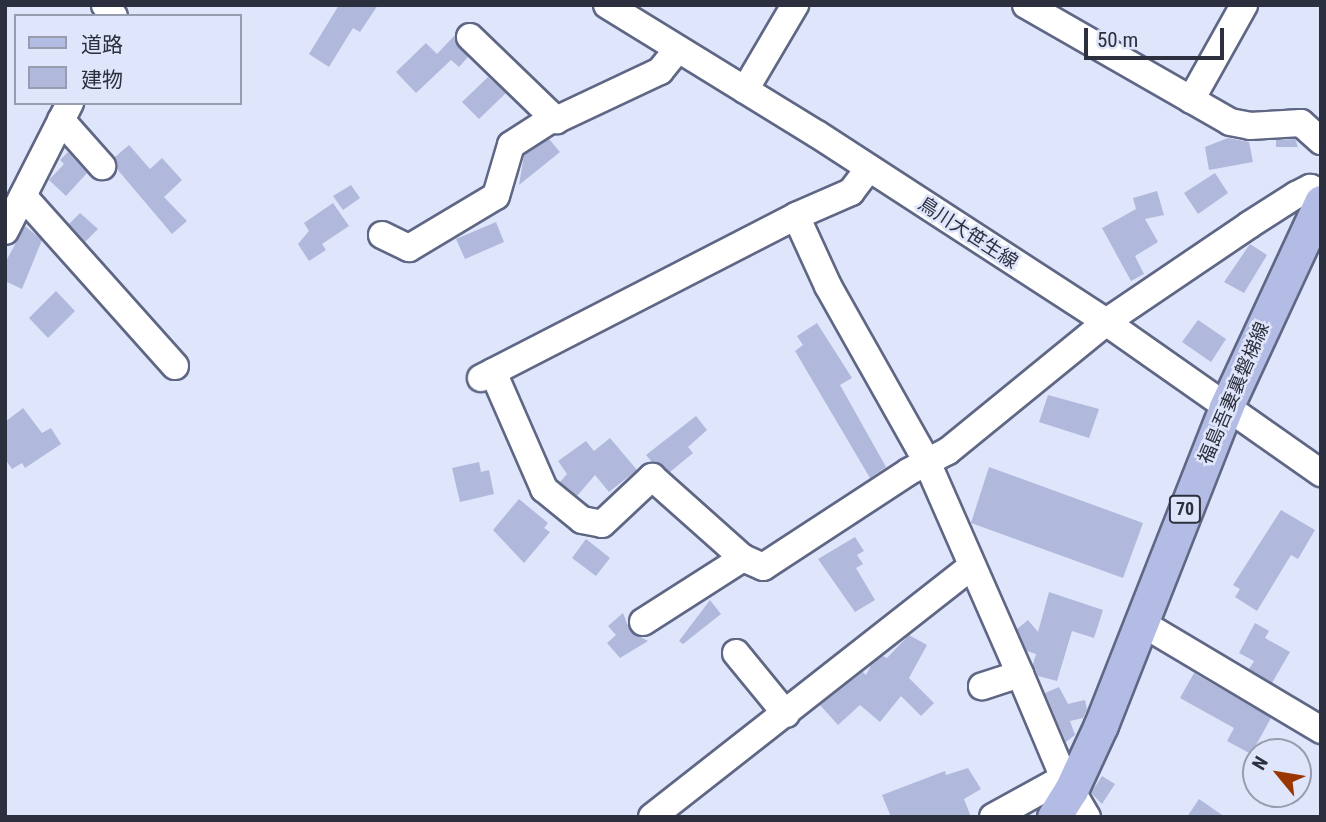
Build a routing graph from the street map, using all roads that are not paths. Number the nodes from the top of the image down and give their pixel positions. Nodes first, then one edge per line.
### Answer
1 (607, 5) edge
2 (795, 5) edge
3 (1026, 5) edge
4 (1244, 5) edge
5 (470, 37) dead end
6 (678, 49) junction
7 (745, 90) junction
8 (1191, 100) junction
9 (66, 112) edge
10 (553, 118) junction
11 (1321, 141) edge
12 (102, 166) dead end
13 (869, 168) junction
14 (1321, 192) edge
15 (23, 196) junction
16 (1321, 202) edge
17 (796, 216) junction
18 (5, 231) edge
19 (382, 234) dead end
20 (1106, 322) junction
21 (175, 366) dead end
22 (1226, 407) junction
23 (927, 462) junction
24 (1321, 473) edge
25 (743, 558) junction
26 (971, 567) junction
27 (643, 622) dead end
28 (1140, 622) junction
29 (736, 653) dead end
30 (1020, 674) junction
31 (982, 686) dead end
32 (786, 714) junction
33 (1321, 730) edge
34 (1069, 800) edge
35 (652, 817) edge
36 (993, 817) edge

1 - 6 street, 鳥川大笹生線
2 - 7 street
3 - 8 street
4 - 8 street
5 - 10 street
6 - 7 street, 鳥川大笹生線
6 - 10 street
7 - 13 street, 鳥川大笹生線
8 - 11 street
9 - 12 street
9 - 15 street
10 - 19 street
13 - 17 street
13 - 20 street, 鳥川大笹生線
14 - 20 street
15 - 18 street
15 - 21 street
16 - 22 main road, 福島吾妻裏磐梯線 / 70
17 - 23 street
17 - 25 street
20 - 22 street, 鳥川大笹生線
20 - 23 street
22 - 24 street, 鳥川大笹生線
22 - 28 main road, 福島吾妻裏磐梯線 / 70
23 - 25 street
23 - 26 street
25 - 27 street
26 - 30 street
26 - 32 street
28 - 33 street
28 - 34 main road, 福島吾妻裏磐梯線 / 70
29 - 32 street
30 - 31 street
30 - 34 street
32 - 35 street
34 - 36 street

